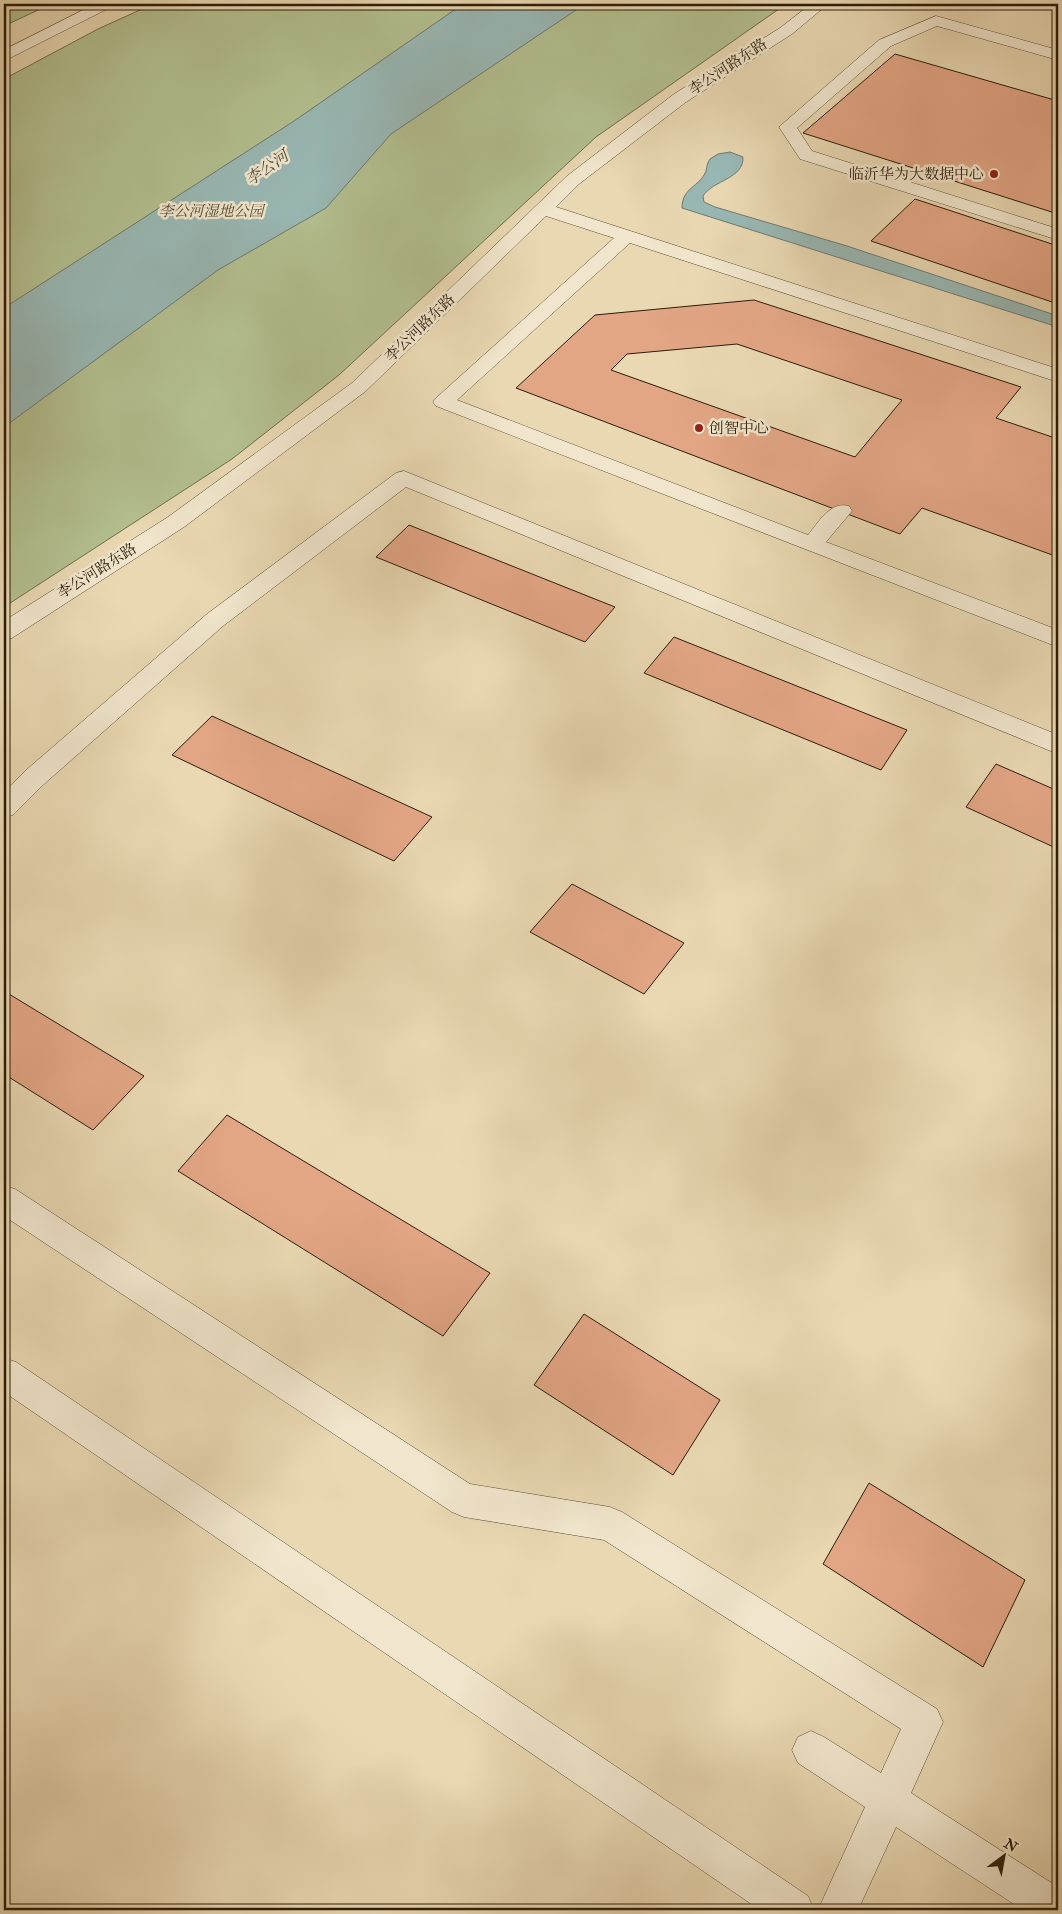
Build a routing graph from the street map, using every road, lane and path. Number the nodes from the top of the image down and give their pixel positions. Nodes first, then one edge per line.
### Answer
1 (106, 4) edge
2 (820, 4) edge
3 (1058, 55) edge
4 (4, 56) edge
5 (544, 209) junction
6 (1058, 234) edge
7 (627, 236) junction
8 (1058, 376) edge
9 (841, 511) dead end
10 (812, 544) junction
11 (4, 632) edge
12 (1058, 639) edge
13 (1058, 744) edge
14 (4, 808) edge
15 (4, 1200) edge
16 (4, 1373) edge
17 (811, 1750) dead end
18 (888, 1799) junction
19 (794, 1910) edge
20 (838, 1910) edge
21 (1058, 1910) edge

1 - 4 street
2 - 5 street, 李公河路东路
3 - 6 street
5 - 7 street
5 - 11 street, 李公河路东路
7 - 8 street
7 - 10 street
9 - 10 street
10 - 12 street
13 - 14 street
15 - 18 street
16 - 19 street
17 - 18 street
18 - 20 street
18 - 21 street

